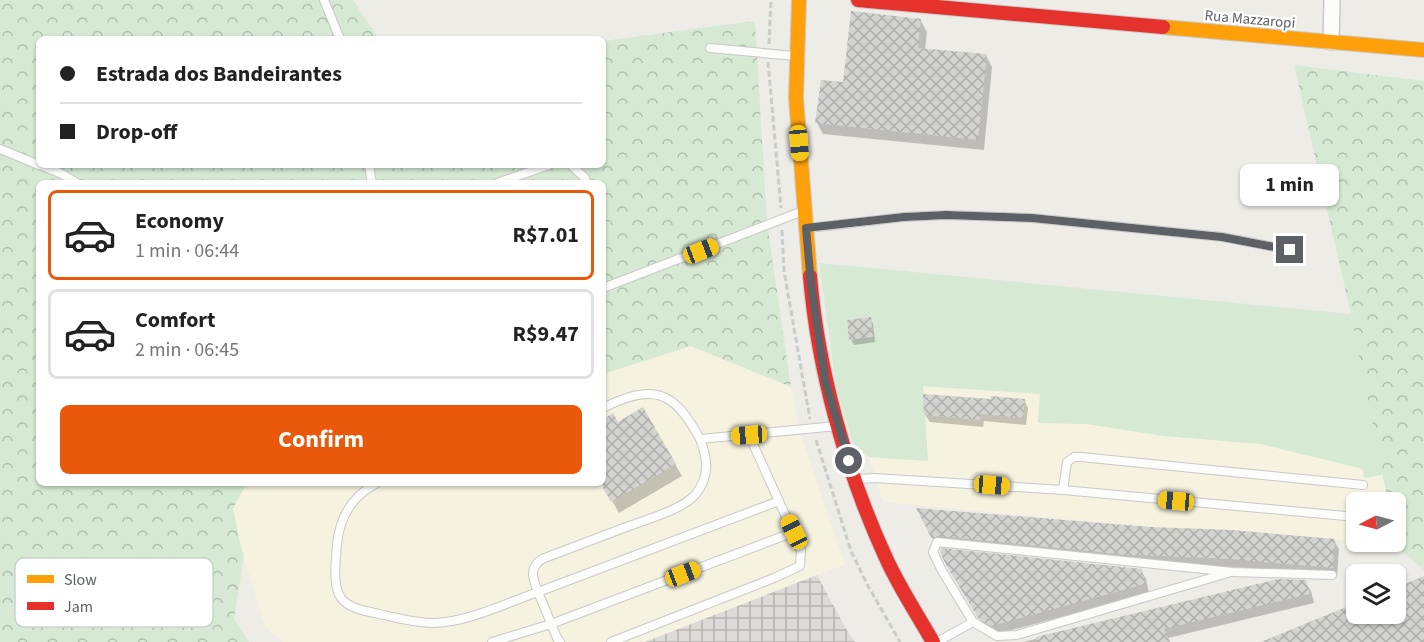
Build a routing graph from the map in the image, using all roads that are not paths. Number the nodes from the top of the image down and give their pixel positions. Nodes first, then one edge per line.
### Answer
1 (324, 0) edge
2 (799, 0) edge
3 (858, 0) edge
4 (1335, 3) edge
5 (339, 36) edge
6 (1331, 42) junction
7 (710, 48) dead end
8 (1424, 50) edge
9 (797, 56) junction
10 (0, 149) edge
11 (36, 164) edge
12 (47, 168) edge
13 (540, 168) edge
14 (574, 168) edge
15 (71, 180) edge
16 (506, 180) edge
17 (585, 180) edge
18 (804, 210) junction
19 (806, 228) junction
20 (1290, 250) dead end
21 (606, 287) edge
22 (606, 407) edge
23 (838, 426) junction
24 (749, 435) junction
25 (700, 439) junction
26 (855, 479) junction
27 (1363, 485) dead end
28 (372, 486) edge
29 (1063, 490) junction
30 (779, 501) junction
31 (1346, 516) edge
32 (794, 532) junction
33 (1233, 572) junction
34 (1332, 575) dead end
35 (538, 592) junction
36 (973, 622) junction
37 (551, 624) junction
38 (492, 642) edge
39 (560, 642) edge
40 (610, 642) edge
41 (935, 642) edge

1 - 5 lane
2 - 9 main road
3 - 6 main road, Rua Mazzaropi
4 - 6 street
6 - 8 main road, Rua Mazzaropi
7 - 9 lane
9 - 18 main road
10 - 11 lane
12 - 15 lane
13 - 16 lane
14 - 17 lane
18 - 19 main road
18 - 21 lane
19 - 20 lane
19 - 23 main road
22 - 25 lane
23 - 24 lane
23 - 26 main road
24 - 25 lane
24 - 30 lane
25 - 35 lane
26 - 29 lane
26 - 41 main road
27 - 29 lane
28 - 35 lane
29 - 31 lane
30 - 32 lane
30 - 35 lane
32 - 37 lane
32 - 40 lane
33 - 34 lane
33 - 36 lane
33 - 36 lane
35 - 37 lane
36 - 41 lane
37 - 38 lane
37 - 39 lane

